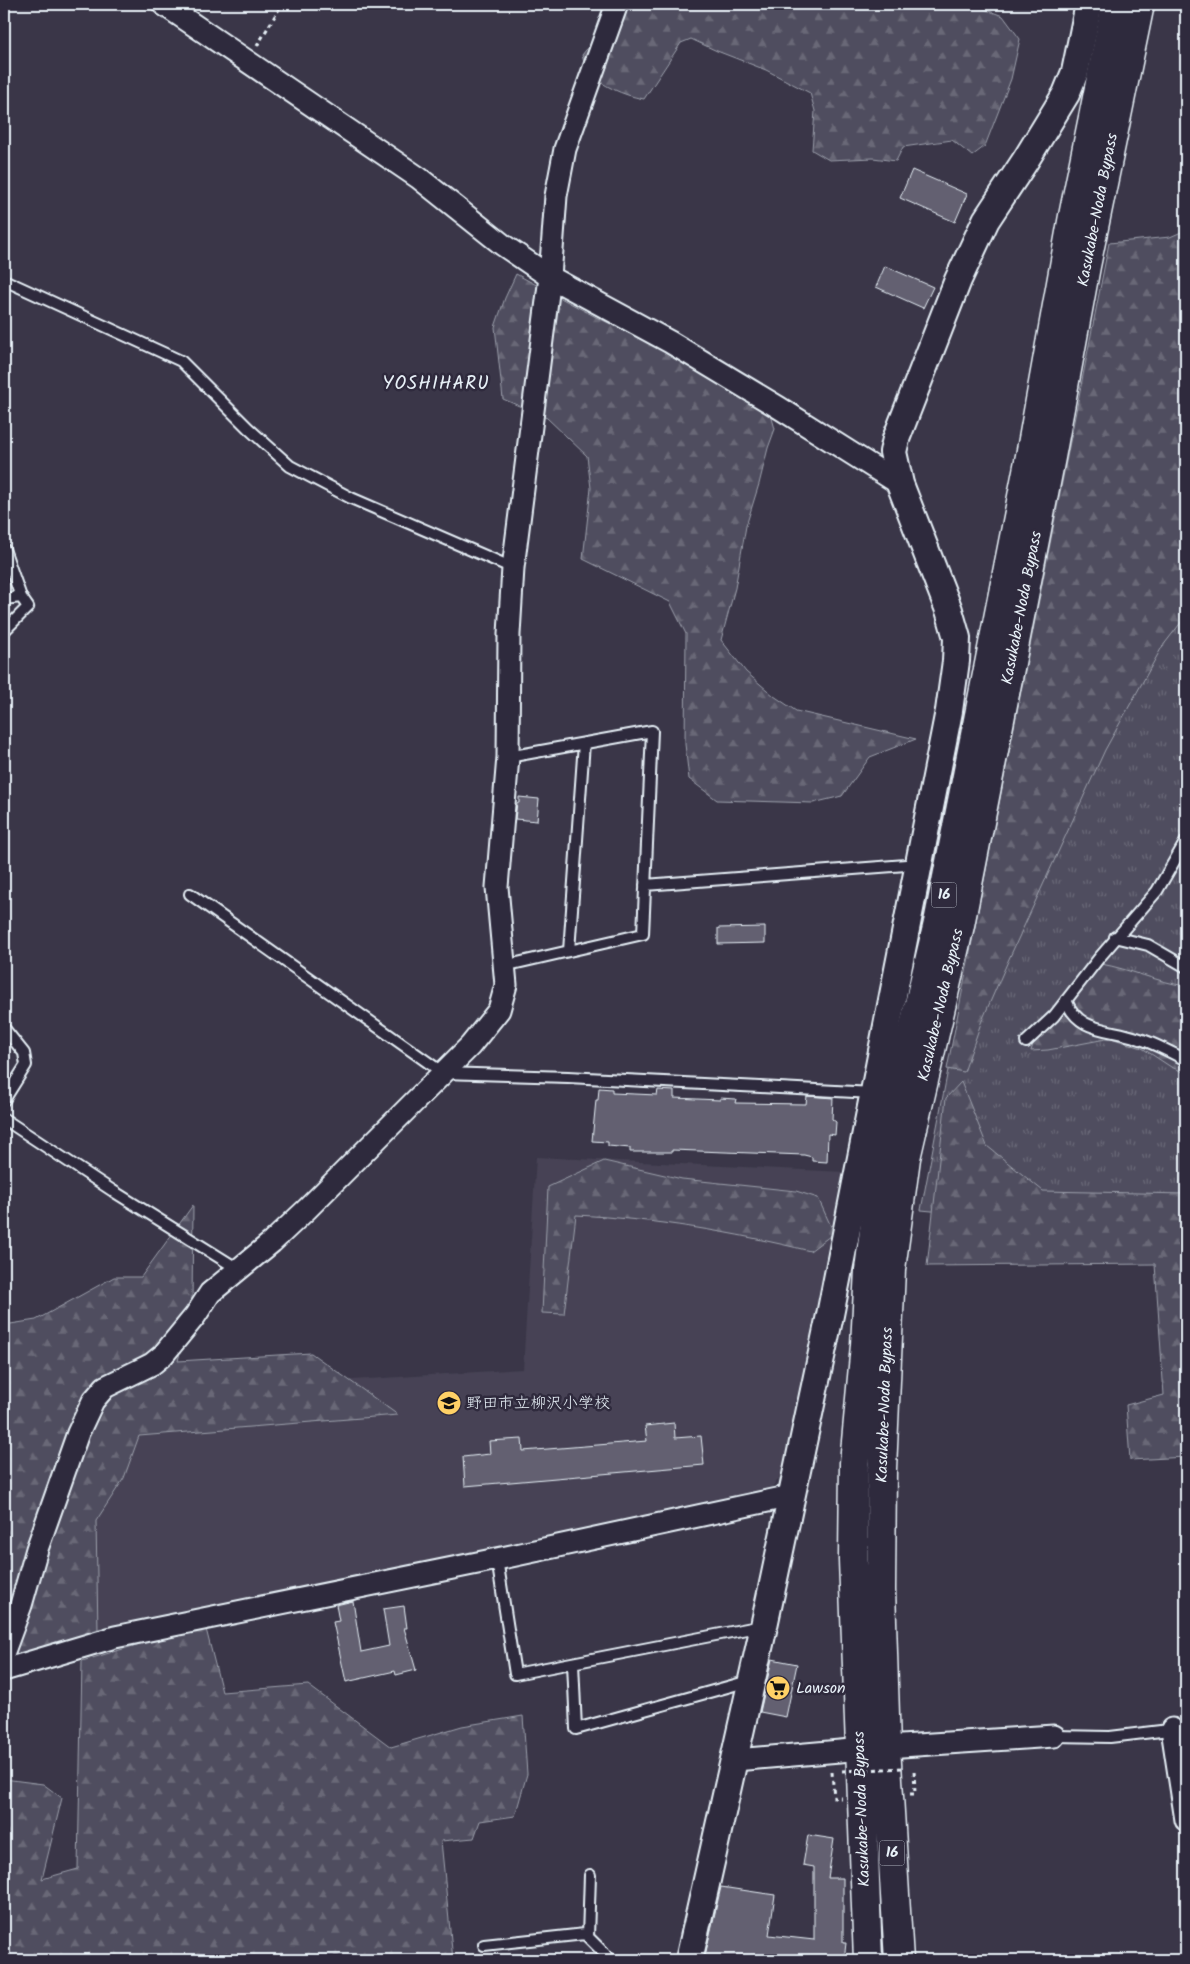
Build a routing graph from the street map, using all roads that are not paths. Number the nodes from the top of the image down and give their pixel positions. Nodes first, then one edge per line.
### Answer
1 (163, 4) edge
2 (617, 4) edge
3 (1089, 4) edge
4 (1116, 4) edge
5 (1140, 4) edge
6 (550, 277) junction
7 (4, 280) edge
8 (900, 484) junction
9 (4, 549) edge
10 (513, 568) junction
11 (21, 597) junction
12 (4, 599) edge
13 (4, 631) edge
14 (584, 743) junction
15 (508, 757) junction
16 (1186, 841) edge
17 (918, 864) junction
18 (646, 885) junction
19 (190, 894) dead end
20 (1115, 938) junction
21 (569, 951) junction
22 (504, 966) junction
23 (1186, 967) edge
24 (1066, 1000) junction
25 (4, 1028) edge
26 (1026, 1042) dead end
27 (1186, 1060) edge
28 (443, 1073) junction
29 (873, 1093) junction
30 (4, 1100) edge
31 (4, 1119) edge
32 (238, 1269) junction
33 (791, 1496) junction
34 (497, 1559) junction
35 (764, 1626) junction
36 (4, 1651) edge
37 (573, 1663) junction
38 (4, 1670) edge
39 (752, 1680) junction
40 (1179, 1729) edge
41 (1054, 1736) joint
42 (872, 1748) junction
43 (734, 1760) junction
44 (1186, 1820) edge
45 (590, 1875) dead end
46 (588, 1937) junction
47 (484, 1945) dead end
48 (612, 1960) edge
49 (689, 1960) edge
50 (868, 1960) edge
51 (899, 1960) edge

1 - 6 street
2 - 6 street
3 - 8 street
4 - 42 highway, Kasukabe-Noda Bypass / 16
5 - 42 highway, Kasukabe-Noda Bypass / 16
6 - 8 street
6 - 10 street
7 - 10 lane
8 - 17 street
9 - 11 lane
10 - 15 street
11 - 12 lane
11 - 13 lane
14 - 15 lane
14 - 18 lane
14 - 21 lane
15 - 22 street
16 - 20 lane
17 - 18 lane
17 - 29 street
18 - 21 lane
19 - 28 lane
20 - 23 lane
20 - 24 lane
21 - 22 lane
22 - 28 street
24 - 26 lane
24 - 27 lane
25 - 30 lane
28 - 29 lane
28 - 32 street
29 - 33 street
31 - 32 lane
32 - 36 street
33 - 34 street
33 - 35 street
34 - 37 lane
34 - 38 street
35 - 37 lane
35 - 39 street
37 - 39 lane
39 - 43 street
40 - 41 lane
40 - 44 street
41 - 42 street
42 - 43 street
42 - 50 highway, Kasukabe-Noda Bypass / 16
42 - 51 highway, Kasukabe-Noda Bypass / 16
43 - 49 street
45 - 46 lane
46 - 47 lane
46 - 48 lane

